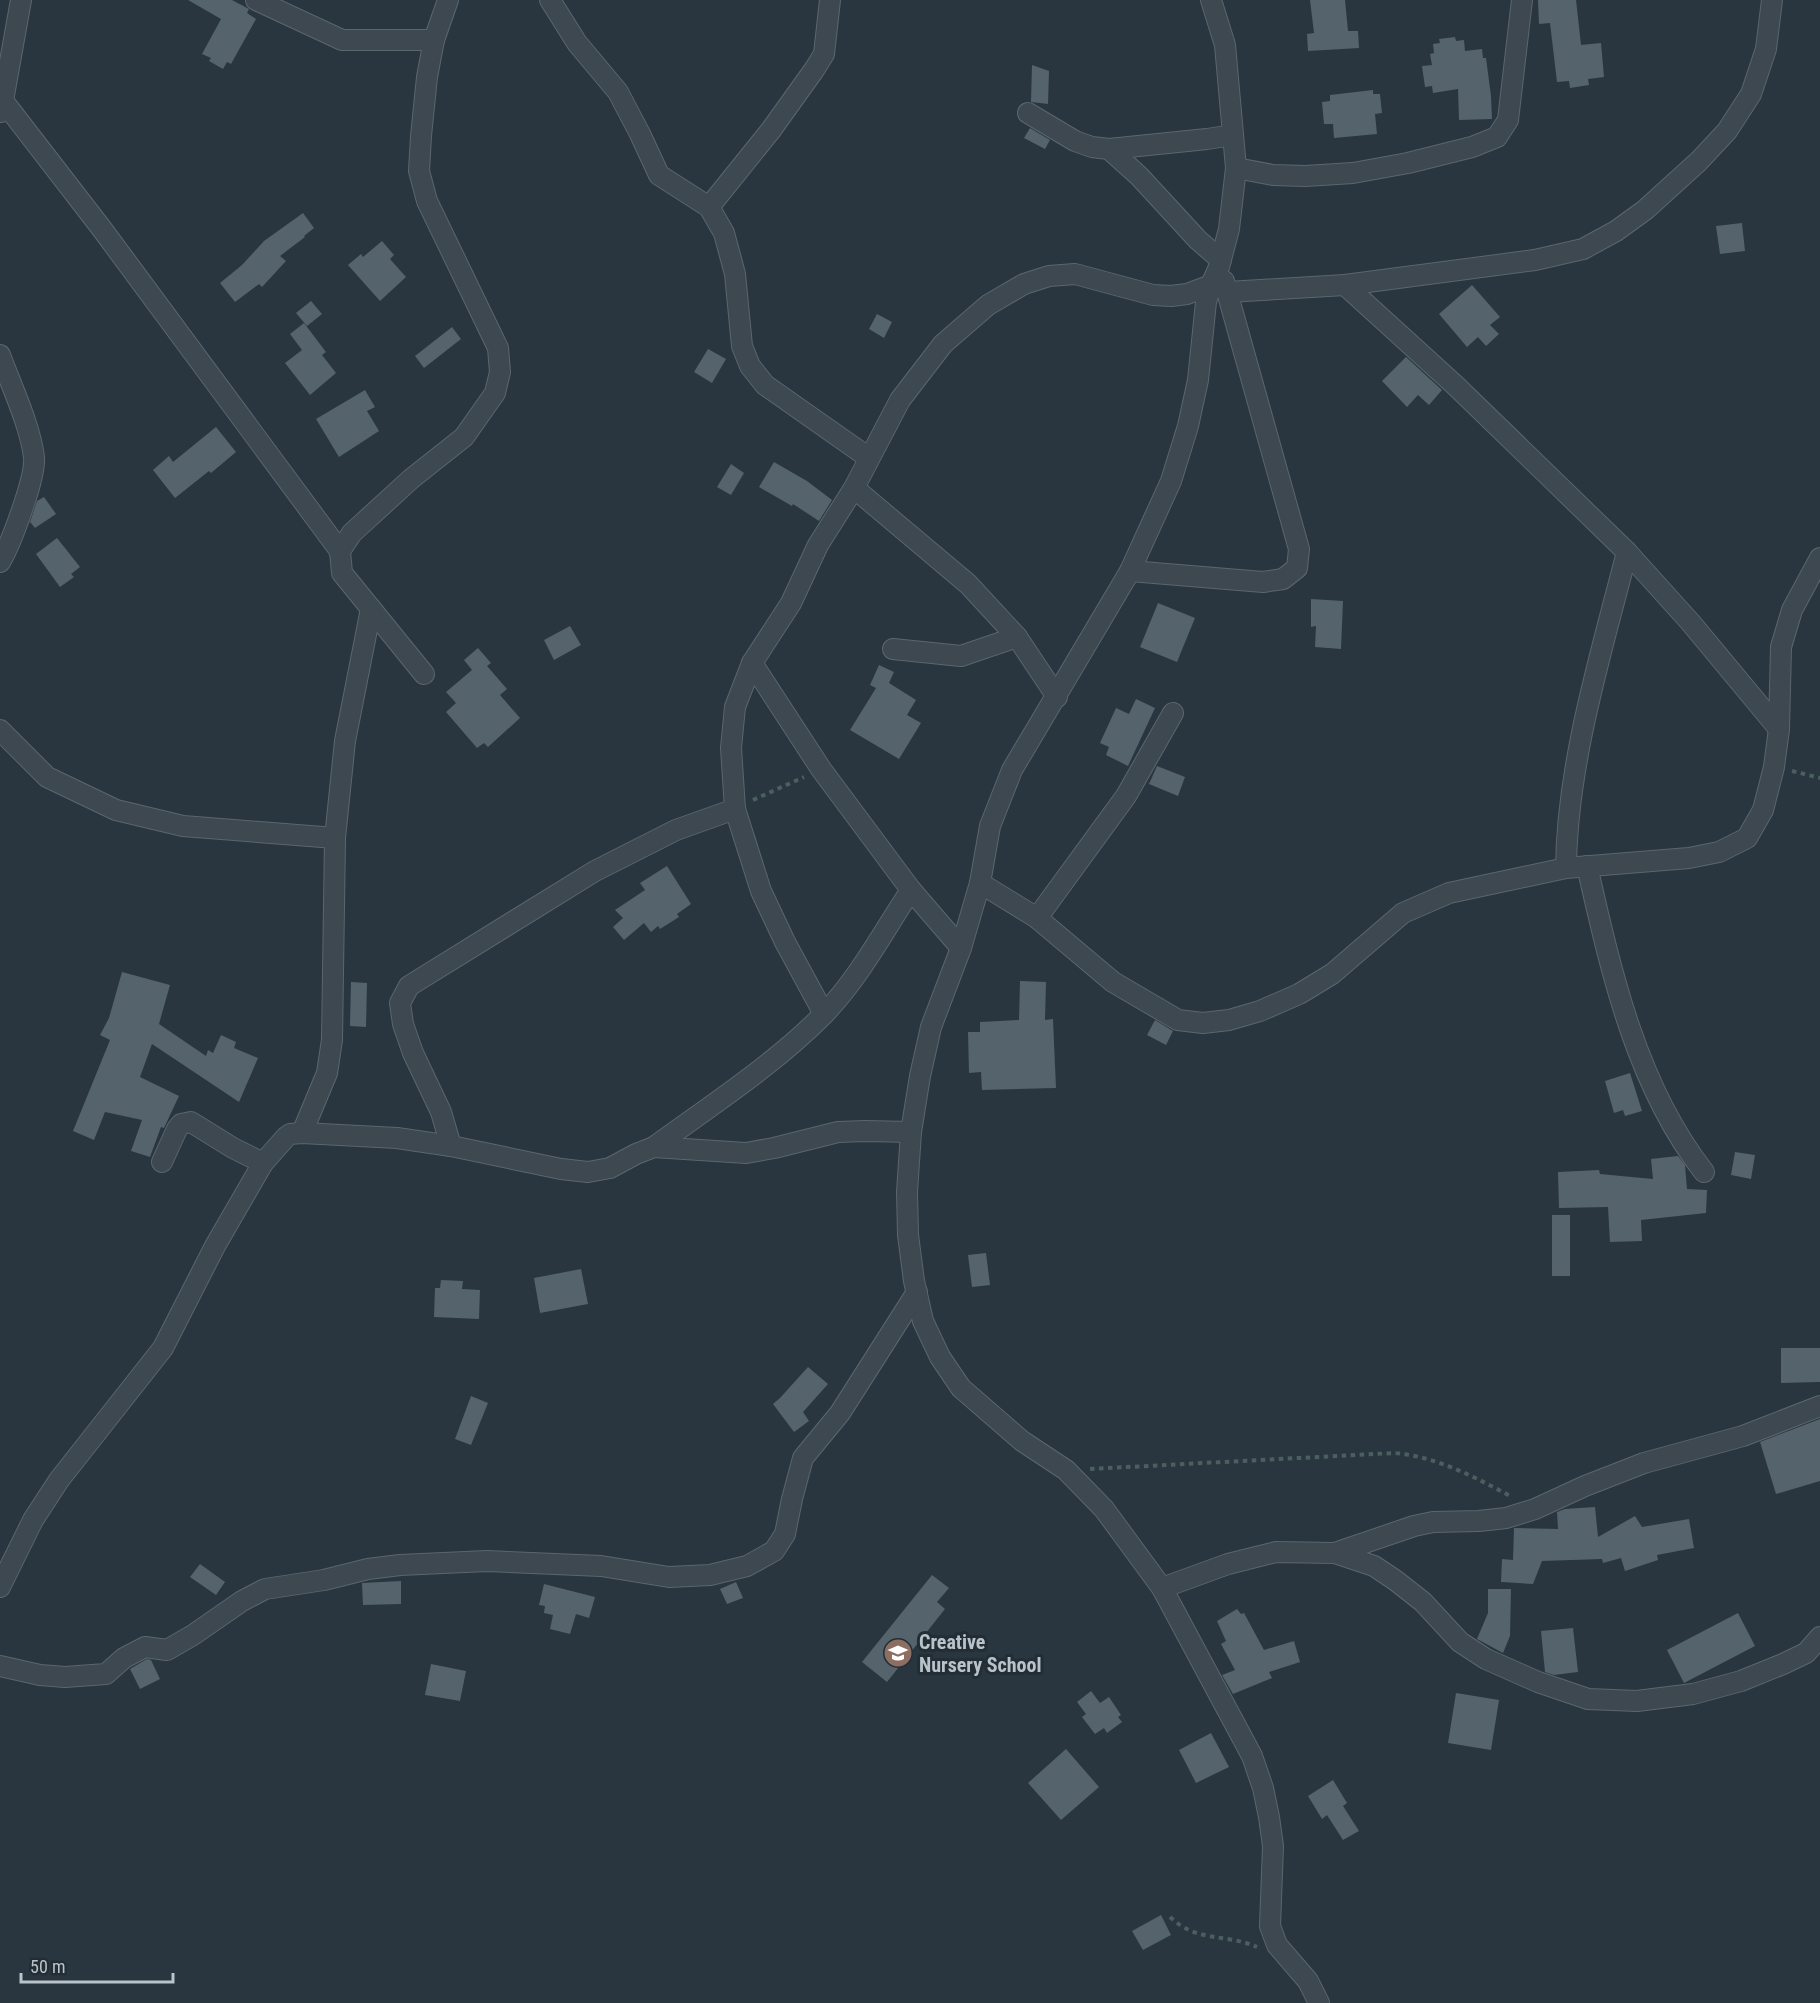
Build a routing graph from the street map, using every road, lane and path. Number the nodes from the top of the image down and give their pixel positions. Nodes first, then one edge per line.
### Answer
1 (21, 0) edge
2 (256, 0) edge
3 (448, 0) edge
4 (550, 0) edge
5 (830, 0) edge
6 (1211, 0) edge
7 (1522, 0) edge
8 (1772, 0) edge
9 (434, 40) junction
10 (4, 76) edge
11 (2, 108) edge
12 (1028, 113) dead end
13 (1233, 135) junction
14 (1109, 148) junction
15 (1236, 168) junction
16 (709, 207) junction
17 (1220, 276) junction
18 (1345, 285) junction
19 (0, 355) edge
20 (869, 458) junction
21 (854, 488) junction
22 (340, 551) junction
23 (1627, 552) junction
24 (1820, 558) edge
25 (0, 562) edge
26 (1130, 571) junction
27 (371, 609) junction
28 (1017, 637) junction
29 (893, 649) dead end
30 (752, 663) junction
31 (424, 674) dead end
32 (1056, 698) junction
33 (1173, 713) dead end
34 (1779, 729) junction
35 (0, 730) edge
36 (1774, 767) junction
37 (821, 770) junction
38 (1820, 778) edge
39 (735, 808) junction
40 (334, 837) junction
41 (1587, 866) junction
42 (1566, 868) junction
43 (980, 883) junction
44 (911, 890) junction
45 (1037, 918) junction
46 (961, 948) junction
47 (824, 1014) junction
48 (911, 1132) junction
49 (302, 1133) junction
50 (451, 1146) junction
51 (654, 1147) junction
52 (162, 1162) dead end
53 (263, 1163) junction
54 (1704, 1172) dead end
55 (916, 1292) junction
56 (1820, 1406) edge
57 (1066, 1470) junction
58 (1535, 1509) junction
59 (1335, 1553) junction
60 (0, 1587) edge
61 (1162, 1588) junction
62 (1820, 1637) edge
63 (0, 1666) edge
64 (1170, 1917) dead end
65 (1286, 1957) junction
66 (1319, 2003) edge

1 - 10 street
2 - 9 street
3 - 9 street
4 - 16 street
5 - 16 street
6 - 13 street
7 - 15 street
8 - 18 street
9 - 22 street
10 - 11 street
11 - 22 street
12 - 14 street
13 - 14 street
13 - 15 street
14 - 17 street
15 - 17 street
16 - 20 street
17 - 18 street
17 - 20 street
17 - 26 street
17 - 26 street
18 - 23 street
19 - 25 street
20 - 21 street
21 - 28 street
21 - 30 street
22 - 27 street
23 - 34 street
23 - 42 street
24 - 34 street
26 - 32 street
27 - 31 street
27 - 40 street
28 - 29 street
28 - 32 street
30 - 37 street
30 - 39 street
32 - 43 street
33 - 45 street
34 - 36 street
35 - 40 street
36 - 38 path
36 - 41 street
37 - 39 path
37 - 44 street
39 - 47 street
39 - 50 street
40 - 49 street
41 - 42 street
41 - 54 street
42 - 45 street
43 - 45 street
43 - 46 street
44 - 46 street
44 - 47 street
46 - 48 street
47 - 51 street
48 - 51 street
48 - 55 street
49 - 50 street
49 - 53 street
50 - 51 street
52 - 53 street
53 - 60 street
55 - 57 street
55 - 63 street
56 - 58 street
57 - 58 path
57 - 61 street
58 - 59 street
59 - 61 street
59 - 62 street
61 - 65 street
64 - 65 path
65 - 66 street

